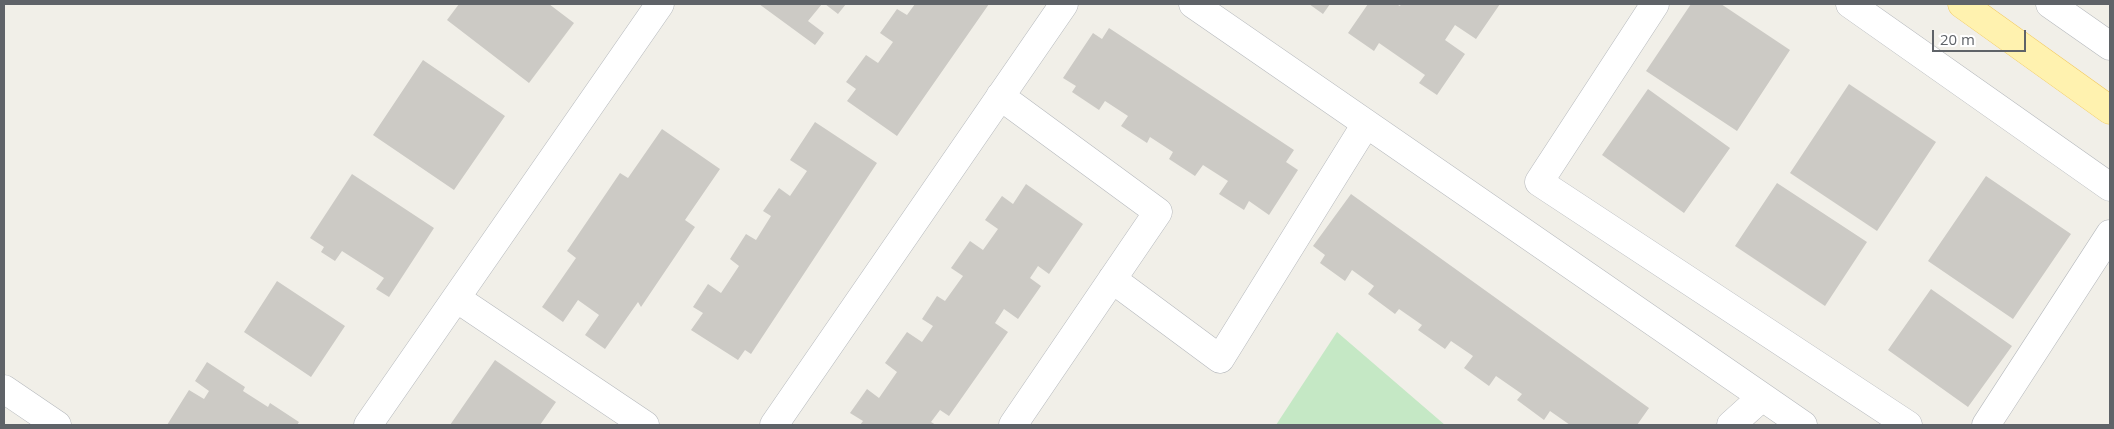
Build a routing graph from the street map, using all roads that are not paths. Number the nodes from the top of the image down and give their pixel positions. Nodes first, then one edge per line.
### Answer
1 (660, 4) edge
2 (1064, 4) edge
3 (1193, 4) edge
4 (1655, 4) edge
5 (1850, 4) edge
6 (1962, 4) edge
7 (2050, 4) edge
8 (2110, 46) edge
9 (1000, 96) junction
10 (2110, 110) edge
11 (1366, 124) junction
12 (2110, 186) edge
13 (2110, 234) edge
14 (1112, 279) junction
15 (456, 298) junction
16 (4, 389) edge
17 (1762, 397) junction
18 (57, 425) edge
19 (368, 425) edge
20 (646, 425) edge
21 (774, 425) edge
22 (1013, 425) edge
23 (1731, 425) edge
24 (1803, 425) edge
25 (1908, 425) edge
26 (1986, 425) edge

1 - 15 street
2 - 9 street
3 - 11 street
4 - 25 street
5 - 12 street
6 - 10 main road
7 - 8 street
9 - 14 street
9 - 21 street
11 - 14 street
11 - 17 street
13 - 26 street
14 - 22 street
15 - 19 street
15 - 20 street
16 - 18 street
17 - 23 street
17 - 24 street

